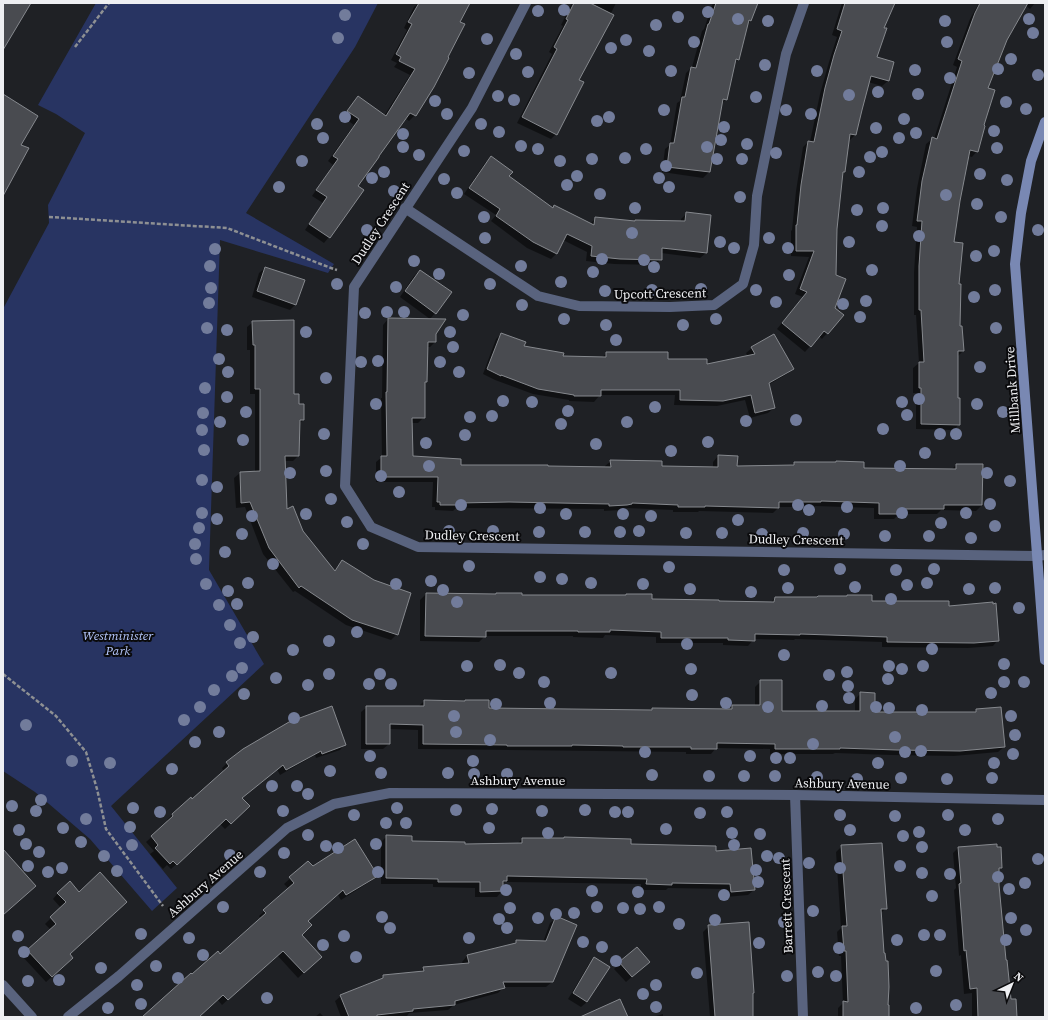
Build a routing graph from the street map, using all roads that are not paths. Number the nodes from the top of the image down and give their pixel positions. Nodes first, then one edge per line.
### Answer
1 (526, 3) edge
2 (804, 3) edge
3 (1045, 122) edge
4 (405, 208) junction
5 (1041, 555) edge
6 (1045, 660) edge
7 (795, 795) junction
8 (1045, 800) edge
9 (3, 985) edge
10 (32, 1017) edge
11 (68, 1017) edge
12 (803, 1017) edge

1 - 4 street, Dudley Crescent
2 - 4 street, Upcott Crescent
3 - 5 street, Millbank Drive
4 - 5 street, Dudley Crescent
5 - 6 street, Millbank Drive
7 - 8 street, Ashbury Avenue
7 - 11 street, Ashbury Avenue
7 - 12 street, Barrett Crescent
9 - 10 street

